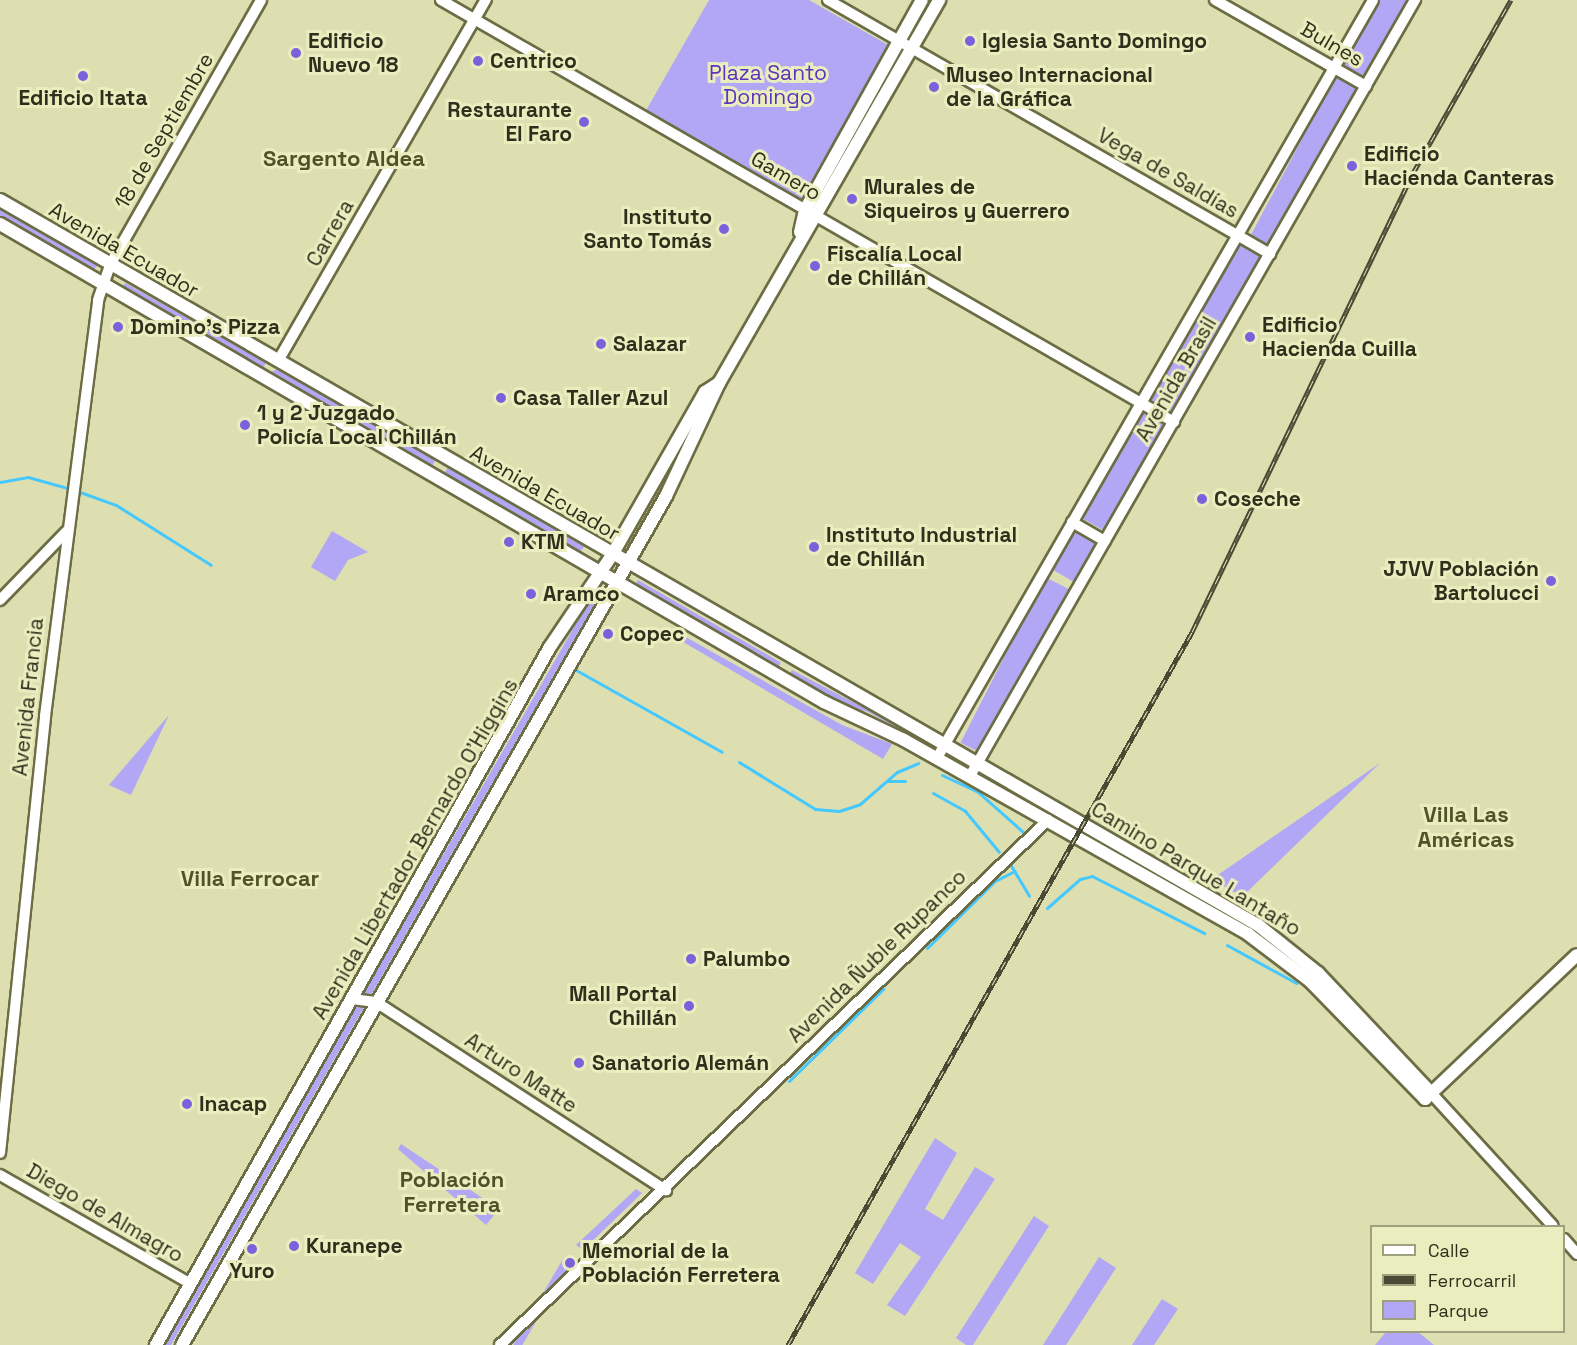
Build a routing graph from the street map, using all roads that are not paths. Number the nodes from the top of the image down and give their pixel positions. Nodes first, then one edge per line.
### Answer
1 (261, 0) edge
2 (441, 0) edge
3 (486, 0) edge
4 (828, 0) edge
5 (922, 0) edge
6 (939, 0) edge
7 (1215, 0) edge
8 (1372, 0) edge
9 (1415, 0) edge
10 (475, 19) junction
11 (899, 41) junction
12 (912, 48) junction
13 (1334, 68) junction
14 (1366, 87) junction
15 (0, 200) edge
16 (805, 210) junction
17 (816, 216) junction
18 (0, 224) edge
19 (1237, 236) junction
20 (797, 245) junction
21 (1270, 254) junction
22 (110, 265) junction
23 (103, 283) junction
24 (278, 361) junction
25 (253, 370) junction
26 (719, 383) junction
27 (1141, 403) junction
28 (1174, 422) junction
29 (1072, 522) junction
30 (66, 532) junction
31 (1105, 542) junction
32 (612, 555) junction
33 (627, 563) junction
34 (600, 572) junction
35 (616, 581) junction
36 (0, 600) edge
37 (945, 743) junction
38 (937, 758) junction
39 (979, 762) junction
40 (970, 776) junction
41 (1048, 820) junction
42 (1577, 955) edge
43 (352, 999) junction
44 (376, 1002) junction
45 (337, 1026) junction
46 (356, 1036) junction
47 (1428, 1096) junction
48 (0, 1153) edge
49 (0, 1175) edge
50 (666, 1190) junction
51 (1551, 1225) edge
52 (1565, 1241) edge
53 (1577, 1254) edge
54 (191, 1284) junction
55 (156, 1345) edge
56 (182, 1345) edge
57 (500, 1345) edge

1 - 22 street, 18 de Septiembre
2 - 10 street, Gamero
3 - 10 street, Carrera
4 - 11 street, Vega de Saldías
5 - 11 main road, Avenida Libertador Bernardo O'Higgins
6 - 12 main road, Avenida Libertador Bernardo O'Higgins
7 - 13 street, Bulnes
8 - 13 street, Avenida Brasil
9 - 14 street, Avenida Brasil
10 - 16 street, Gamero
10 - 24 street, Carrera
11 - 12 street, Vega de Saldías
11 - 16 main road, Avenida Libertador Bernardo O'Higgins
12 - 17 main road, Avenida Libertador Bernardo O'Higgins
12 - 19 street, Vega de Saldías
13 - 14 street, Bulnes
13 - 19 street, Avenida Brasil
14 - 21 street, Avenida Brasil
15 - 22 main road, Avenida Ecuador
16 - 17 street, Gamero
16 - 20 main road, Avenida Libertador Bernardo O'Higgins
17 - 20 main road, Avenida Libertador Bernardo O'Higgins
17 - 27 street, Gamero
18 - 23 main road, Avenida Ecuador
19 - 21 street, Vega de Saldías
19 - 27 street, Avenida Brasil
20 - 26 main road, Avenida Libertador Bernardo O'Higgins
21 - 28 street, Avenida Brasil
22 - 23 street, 18 de Septiembre
22 - 24 main road, Avenida Ecuador
23 - 25 main road, Avenida Ecuador
23 - 30 street, Avenida Francia
24 - 25 main road
24 - 32 main road, Avenida Ecuador
25 - 34 main road, Avenida Ecuador
26 - 32 main road, Avenida Libertador Bernardo O'Higgins
26 - 33 main road, Avenida Libertador Bernardo O'Higgins
27 - 28 street, Gamero
27 - 29 street, Avenida Brasil
28 - 31 street, Avenida Brasil
29 - 31 street
29 - 37 street, Avenida Brasil
30 - 36 street
30 - 48 street, Avenida Francia
31 - 39 street, Avenida Brasil
32 - 33 main road, Avenida Ecuador
32 - 34 main road, Avenida Libertador Bernardo O'Higgins
33 - 35 main road, Avenida Libertador Bernardo O'Higgins
33 - 37 main road, Avenida Ecuador
34 - 35 main road, Avenida Ecuador
34 - 43 main road, Avenida Libertador Bernardo O'Higgins
35 - 38 main road, Avenida Ecuador
35 - 44 main road, Avenida Libertador Bernardo O'Higgins
37 - 38 street, Avenida Brasil
37 - 39 main road, Avenida Ecuador
38 - 40 main road, Avenida Ecuador
39 - 40 street, Avenida Brasil
39 - 47 main road, Camino Parque Lantaño
40 - 41 main road, Camino Parque Lantaño
41 - 47 main road, Camino Parque Lantaño
41 - 50 street, Avenida Ñuble Rupanco
42 - 47 main road
43 - 44 street, Arturo Matte
43 - 45 main road, Avenida Libertador Bernardo O'Higgins
44 - 46 main road, Avenida Libertador Bernardo O'Higgins
44 - 50 street, Arturo Matte
45 - 46 main road
45 - 54 main road, Avenida Libertador Bernardo O'Higgins
46 - 56 main road, Avenida Libertador Bernardo O'Higgins
47 - 51 street, Camino Parque Lantaño
49 - 54 street, Diego de Almagro
50 - 57 street, Avenida Ñuble Rupanco
52 - 53 street
54 - 55 main road, Avenida Libertador Bernardo O'Higgins

